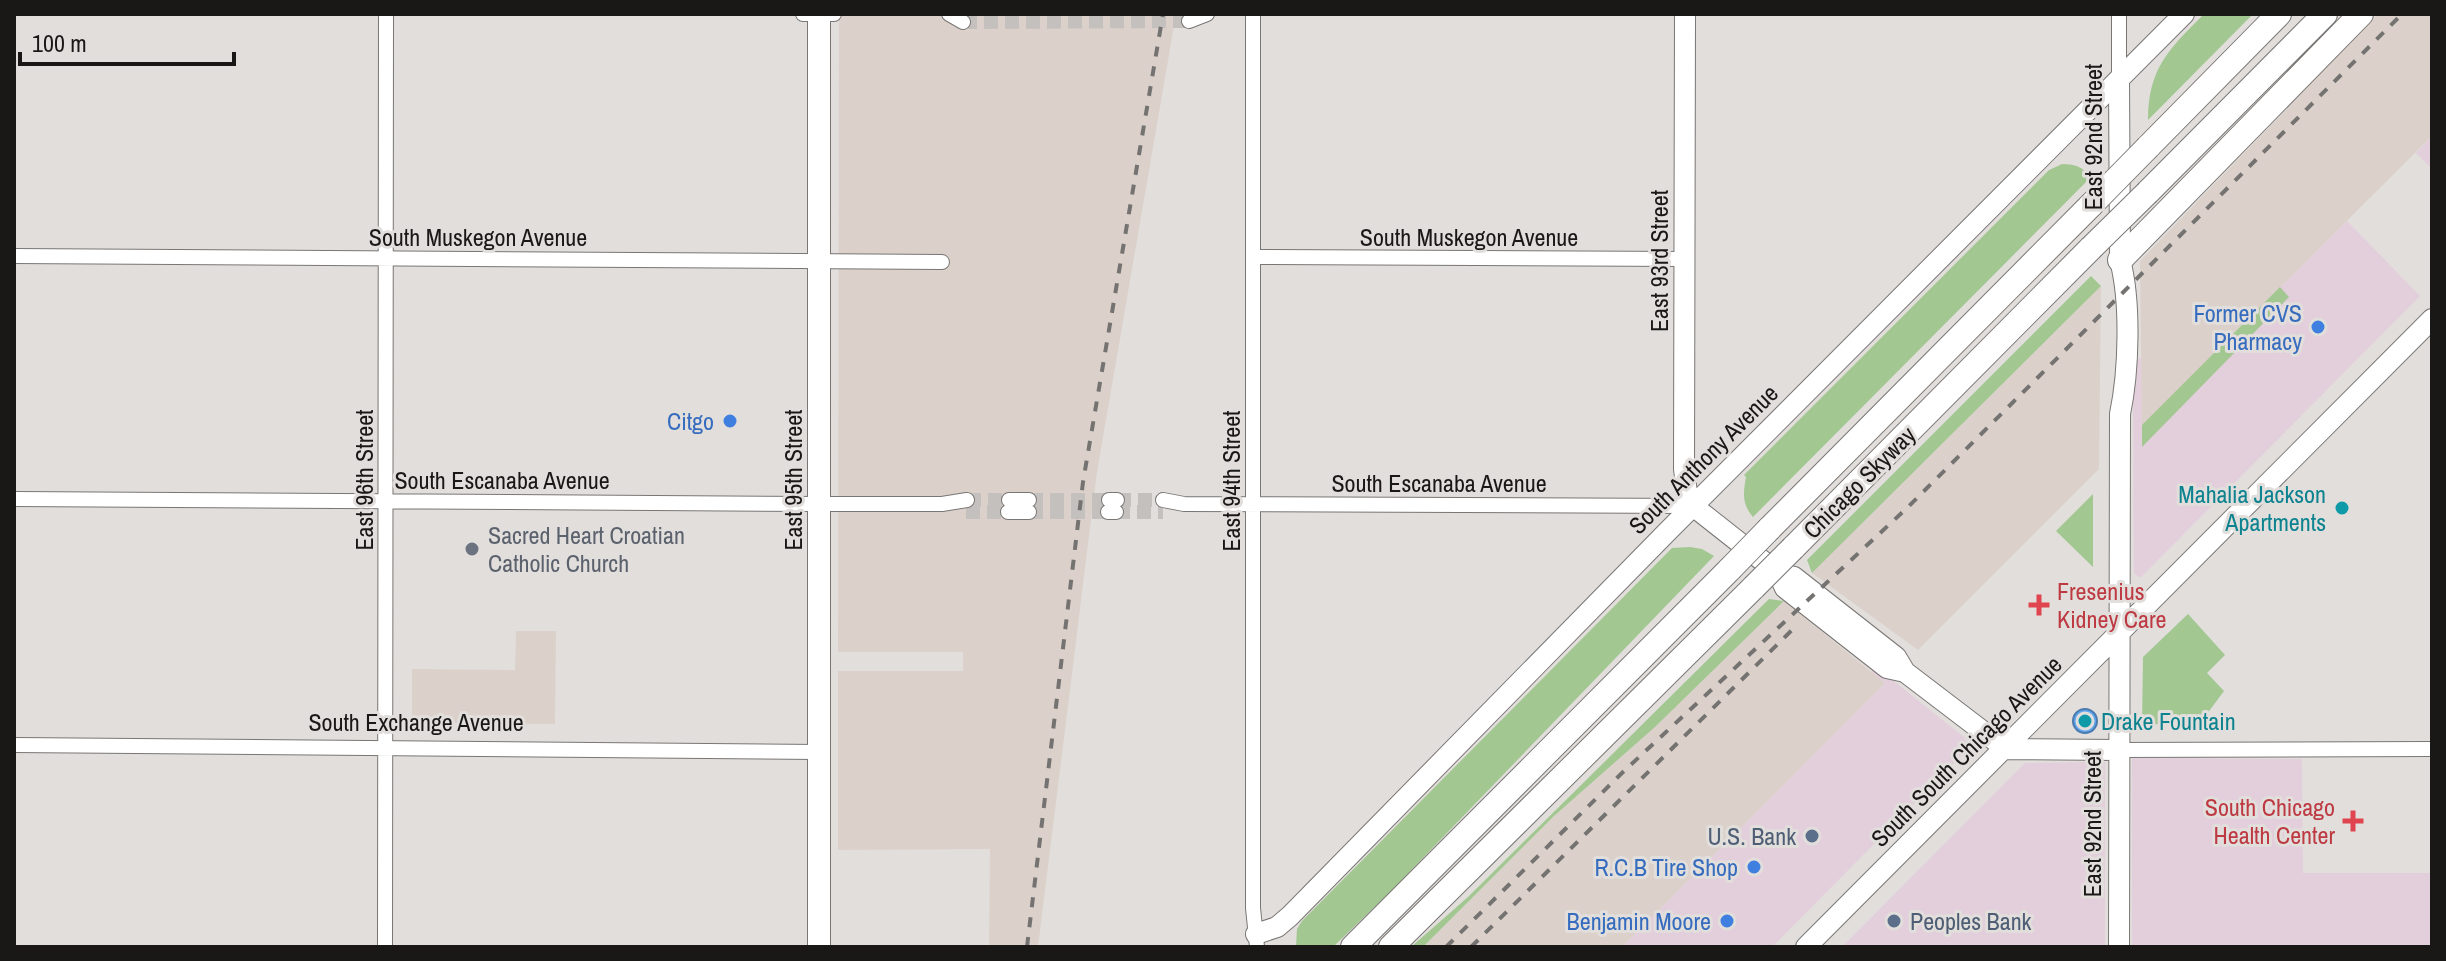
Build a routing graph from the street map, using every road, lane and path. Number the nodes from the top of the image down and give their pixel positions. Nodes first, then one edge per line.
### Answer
1 (386, 14) edge
2 (803, 14) edge
3 (819, 14) edge
4 (834, 14) edge
5 (949, 14) edge
6 (1207, 14) edge
7 (1253, 14) edge
8 (1685, 14) edge
9 (2119, 14) edge
10 (2184, 14) edge
11 (2279, 14) edge
12 (2325, 14) edge
13 (2361, 14) edge
14 (1189, 21) dead end
15 (963, 22) dead end
16 (2119, 79) junction
17 (14, 256) edge
18 (1253, 257) junction
19 (386, 259) junction
20 (1685, 259) junction
21 (2120, 260) junction
22 (820, 261) junction
23 (942, 262) dead end
24 (2432, 319) edge
25 (14, 499) edge
26 (386, 501) junction
27 (818, 504) junction
28 (1253, 504) junction
29 (966, 506) tunnel mouth
30 (1008, 506) tunnel mouth
31 (1029, 506) tunnel mouth
32 (1163, 506) tunnel mouth
33 (1693, 506) junction
34 (2120, 632) junction
35 (14, 745) edge
36 (386, 747) junction
37 (2006, 749) junction
38 (2432, 749) edge
39 (2117, 750) junction
40 (818, 752) junction
41 (1256, 941) edge
42 (385, 947) edge
43 (819, 947) edge
44 (1353, 947) edge
45 (1391, 947) edge
46 (1806, 947) edge
47 (2119, 947) edge

1 - 19 street, East 96th Street
2 - 3 street
3 - 4 street
3 - 22 main road, East 95th Street
5 - 15 street
6 - 14 street
7 - 18 street, East 94th Street
8 - 20 street, East 93rd Street
9 - 16 street, East 92nd Street
10 - 16 street, South Anthony Avenue
11 - 44 highway, Chicago Skyway, bridge
12 - 45 highway, Chicago Skyway, bridge
13 - 21 highway
16 - 21 street, East 92nd Street
16 - 33 street, South Anthony Avenue
17 - 19 street, South Muskegon Avenue
18 - 20 street, South Muskegon Avenue
18 - 28 street, East 94th Street
19 - 22 street, South Muskegon Avenue
19 - 26 street, East 96th Street
20 - 33 street, East 93rd Street
21 - 34 street, East 92nd Street
22 - 23 street, South Muskegon Avenue
22 - 27 main road, East 95th Street
24 - 34 street, South South Chicago Avenue
25 - 26 street, South Escanaba Avenue
26 - 27 street, South Escanaba Avenue
26 - 36 street, East 96th Street
27 - 29 street, South Escanaba Avenue
27 - 40 main road, East 95th Street
28 - 32 street, South Escanaba Avenue
28 - 33 street, South Escanaba Avenue
28 - 41 street, East 94th Street
30 - 31 street
33 - 37 street
33 - 41 street, South Anthony Avenue
34 - 37 street, South South Chicago Avenue
34 - 39 street, East 92nd Street
35 - 36 street, South Exchange Avenue
36 - 40 street, South Exchange Avenue
36 - 42 street, East 96th Street
37 - 39 street
37 - 46 street, South South Chicago Avenue
38 - 39 street
39 - 47 street, East 92nd Street
40 - 43 main road, East 95th Street

